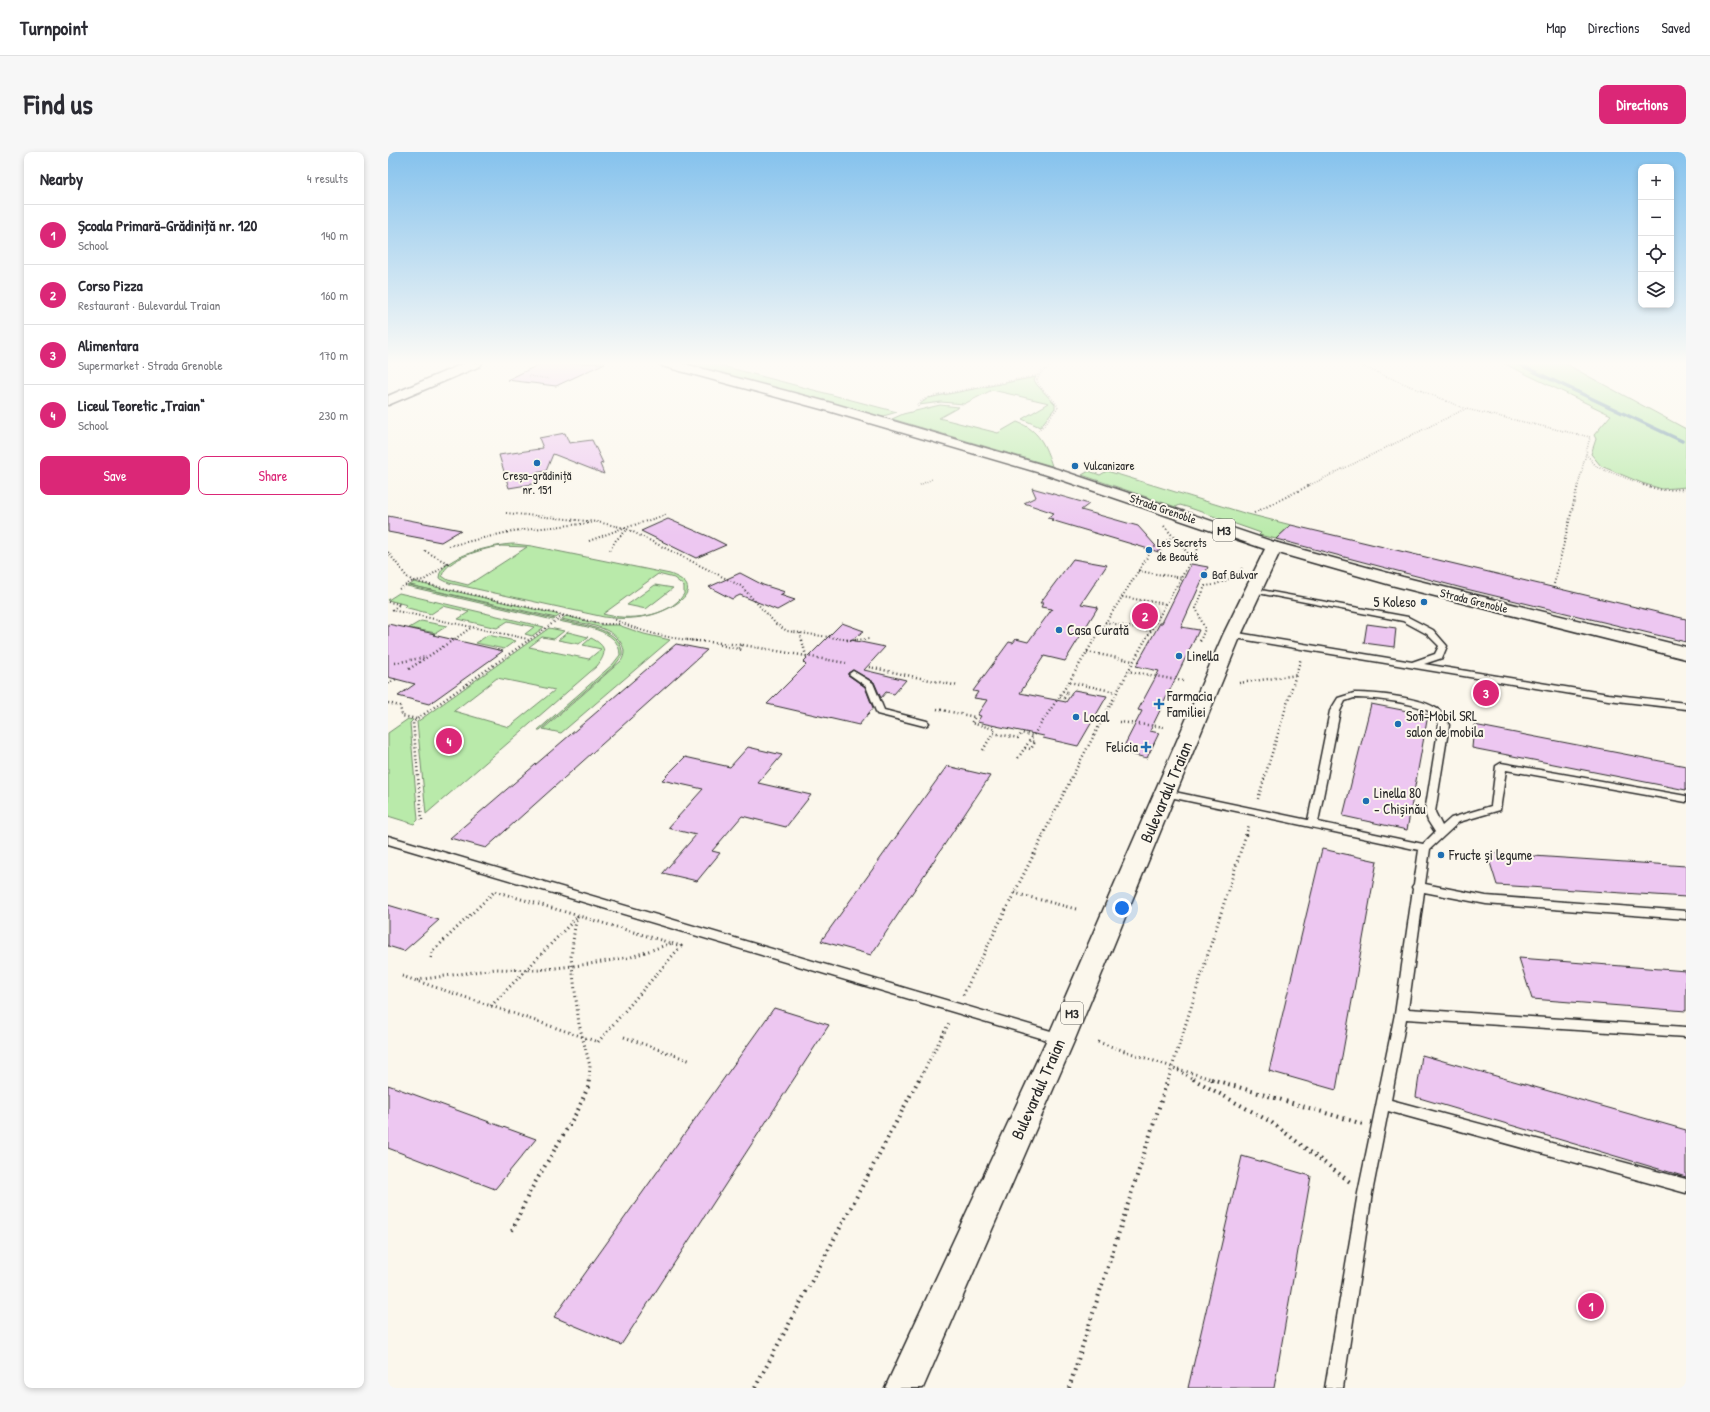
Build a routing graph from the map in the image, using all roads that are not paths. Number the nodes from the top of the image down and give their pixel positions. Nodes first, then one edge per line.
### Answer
1 (877, 421) edge
2 (1274, 547) junction
3 (1253, 590) junction
4 (1232, 635) junction
5 (1686, 653) edge
6 (1414, 664) junction
7 (853, 674) dead end
8 (1686, 706) edge
9 (924, 722) dead end
10 (1165, 793) junction
11 (1686, 799) edge
12 (1313, 823) junction
13 (1441, 833) junction
14 (388, 840) edge
15 (1425, 848) junction
16 (1418, 887) junction
17 (1686, 915) edge
18 (1401, 1014) junction
19 (1686, 1032) edge
20 (1060, 1040) junction
21 (1383, 1104) junction
22 (1686, 1186) edge
23 (904, 1388) edge
24 (1334, 1388) edge

1 - 2 main road, Strada Grenoble / M3
2 - 3 main road, Bulevardul Traian / M3
2 - 5 main road, Strada Grenoble
3 - 4 main road, Bulevardul Traian / M3
3 - 6 lane
4 - 6 lane
4 - 10 main road, Bulevardul Traian / M3
6 - 8 lane
7 - 9 lane
10 - 12 lane
10 - 20 main road, Bulevardul Traian / M3
11 - 13 lane
12 - 13 lane
12 - 15 lane
13 - 15 lane
14 - 20 lane
15 - 16 lane
16 - 17 lane
16 - 18 lane
18 - 19 lane
18 - 21 lane
20 - 23 main road, Bulevardul Traian / M3
21 - 22 lane
21 - 24 lane

